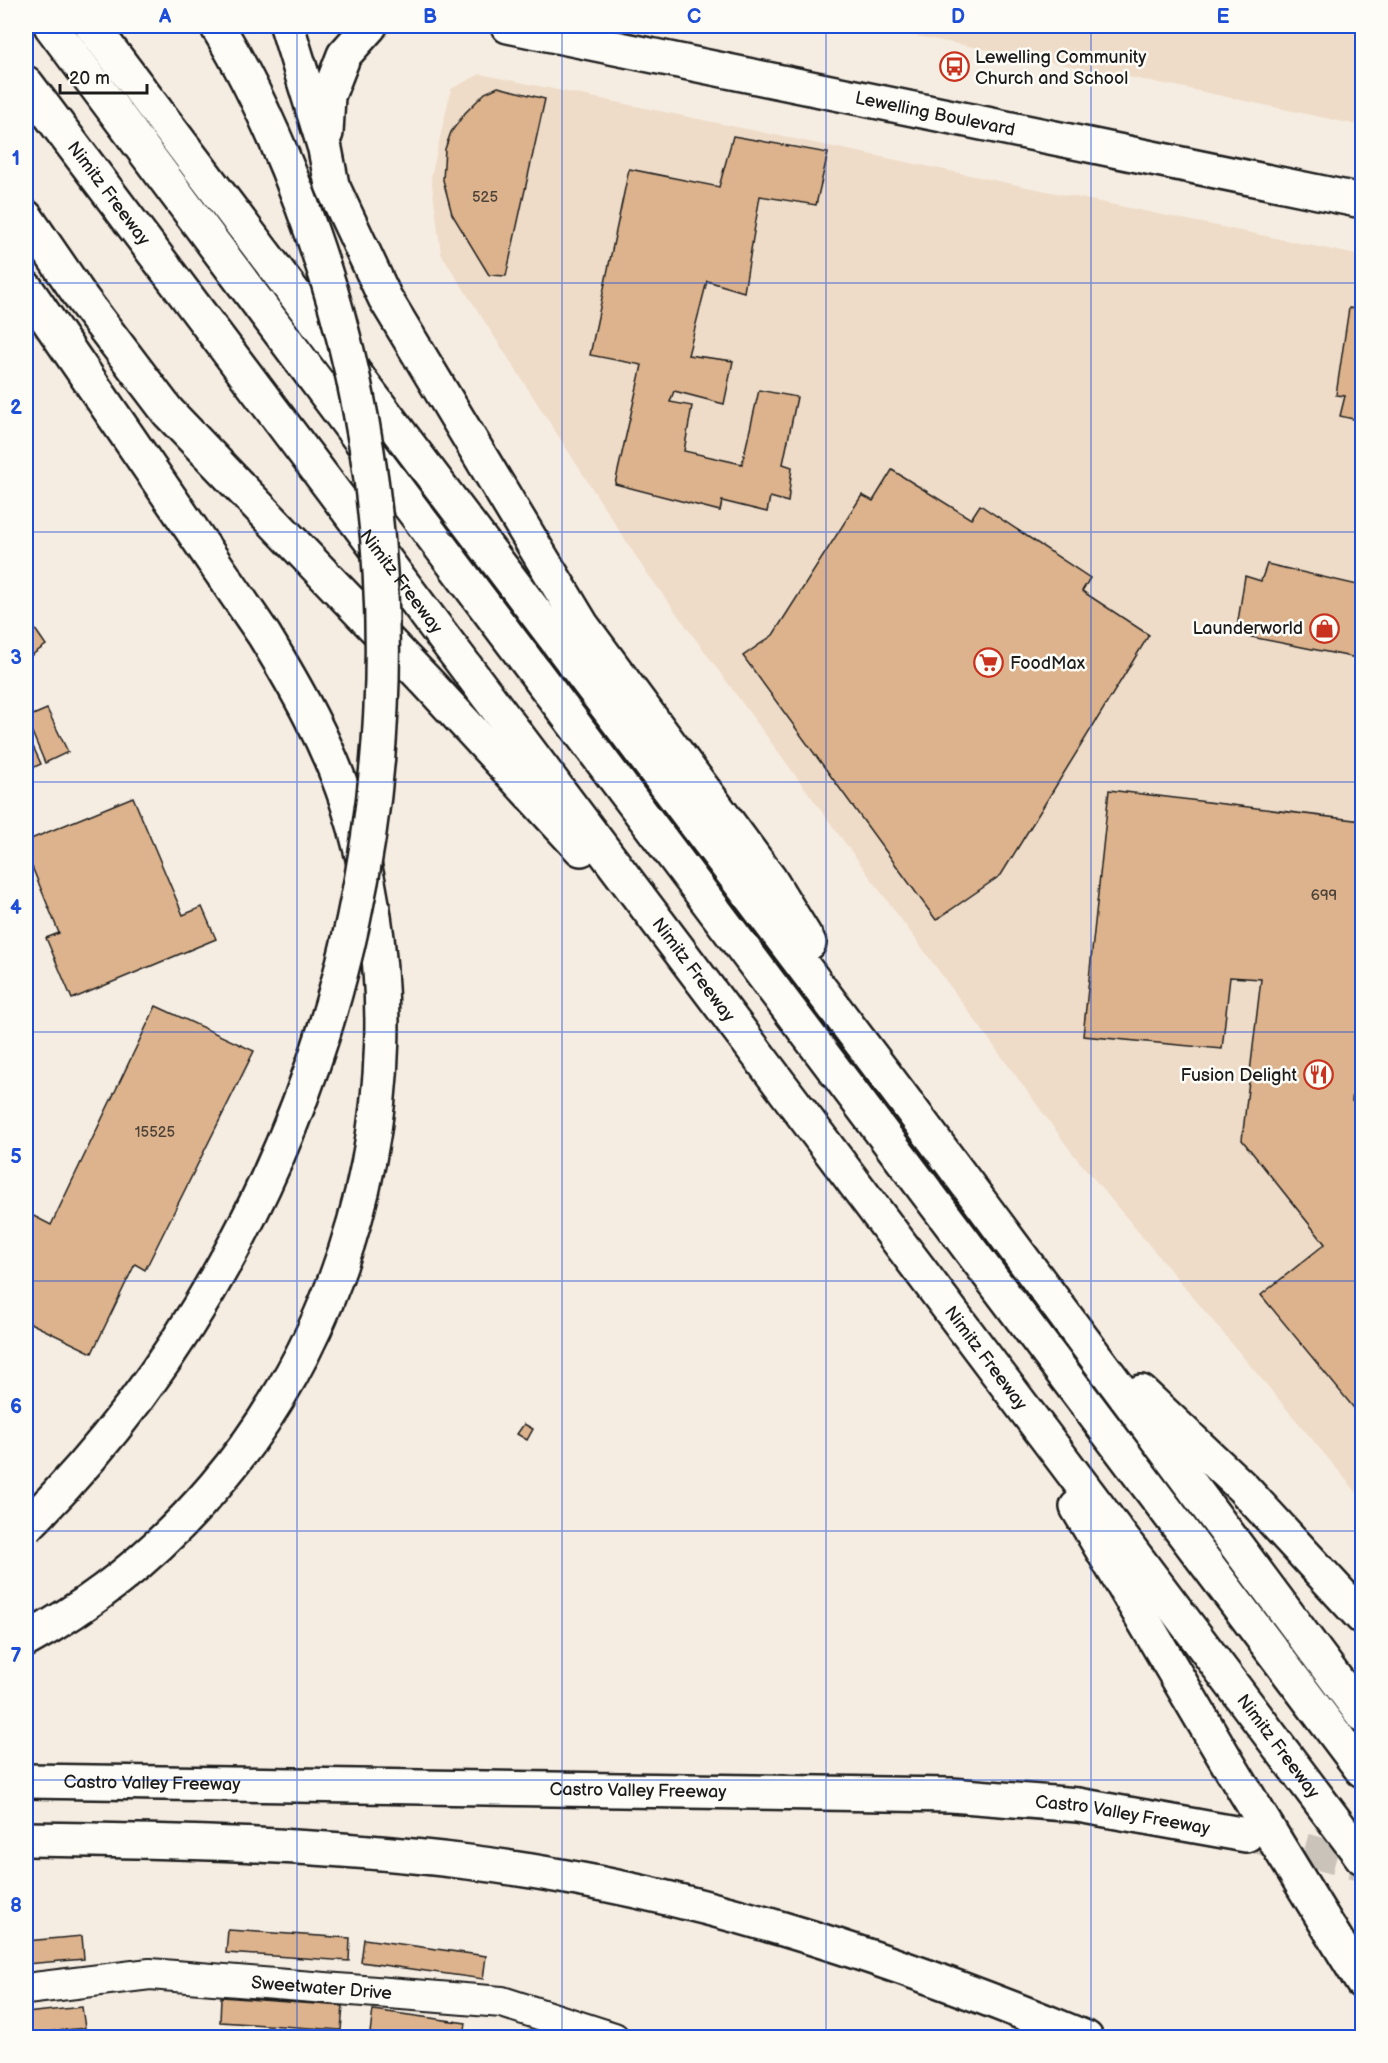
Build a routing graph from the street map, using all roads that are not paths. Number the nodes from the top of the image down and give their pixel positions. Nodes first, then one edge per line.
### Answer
1 (51, 26) edge
2 (92, 26) edge
3 (217, 26) edge
4 (287, 26) edge
5 (370, 26) edge
6 (508, 26) edge
7 (26, 83) edge
8 (325, 149) junction
9 (1362, 201) edge
10 (26, 217) edge
11 (26, 288) edge
12 (712, 992) junction
13 (905, 1101) junction
14 (1080, 1336) junction
15 (1003, 1378) junction
16 (26, 1527) edge
17 (1362, 1617) edge
18 (26, 1640) edge
19 (1362, 1714) edge
20 (1362, 1770) edge
21 (26, 1781) edge
22 (1246, 1835) tunnel mouth
23 (26, 1839) edge
24 (1362, 1857) edge
25 (1362, 1982) edge
26 (26, 1989) edge
27 (614, 2037) edge
28 (1086, 2037) edge

1 - 20 main road
2 - 13 main road
3 - 16 main road, bridge
4 - 8 main road
5 - 8 main road
6 - 9 main road, Lewelling Boulevard
7 - 12 main road, Nimitz Freeway
8 - 13 main road
10 - 12 main road
11 - 18 main road
12 - 15 main road, Nimitz Freeway
13 - 14 main road
14 - 17 main road
14 - 19 main road
15 - 24 main road, Nimitz Freeway
15 - 25 main road
21 - 22 main road, Castro Valley Freeway
23 - 28 main road
26 - 27 street, Sweetwater Drive

